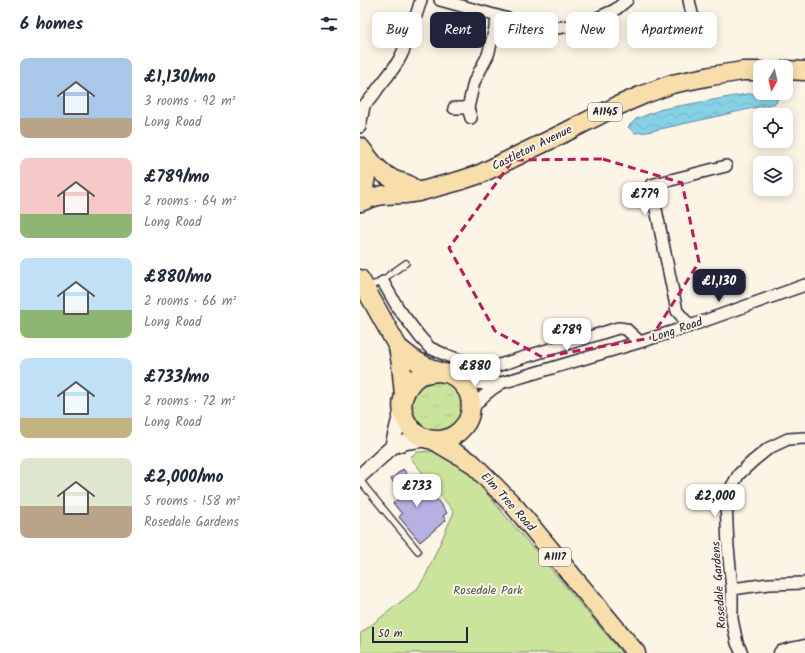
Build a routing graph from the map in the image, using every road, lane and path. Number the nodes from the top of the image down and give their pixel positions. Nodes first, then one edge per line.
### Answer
1 (421, 0) edge
2 (440, 0) edge
3 (627, 0) edge
4 (689, 0) edge
5 (692, 12) edge
6 (494, 16) edge
7 (558, 28) edge
8 (494, 32) edge
9 (793, 70) edge
10 (753, 71) edge
11 (805, 71) edge
12 (362, 107) edge
13 (454, 108) dead end
14 (360, 127) edge
15 (361, 148) edge
16 (726, 166) dead end
17 (418, 192) junction
18 (360, 202) edge
19 (406, 263) dead end
20 (383, 282) junction
21 (362, 283) edge
22 (805, 285) edge
23 (690, 326) junction
24 (640, 342) junction
25 (398, 347) junction
26 (447, 374) junction
27 (500, 383) junction
28 (403, 401) junction
29 (469, 416) junction
30 (805, 438) edge
31 (430, 440) junction
32 (392, 447) junction
33 (472, 463) junction
34 (360, 476) edge
35 (360, 480) edge
36 (418, 551) dead end
37 (805, 583) edge
38 (732, 588) junction
39 (805, 647) edge
40 (636, 653) edge
41 (742, 653) edge
42 (781, 653) edge

1 - 12 street
2 - 6 street
3 - 7 street
4 - 5 street
8 - 13 street
9 - 11 main road
10 - 17 main road, Castleton Avenue / A1145
12 - 14 street
15 - 17 main road
15 - 18 main road
16 - 23 street
17 - 18 main road, Castleton Avenue / A1145
19 - 20 lane
20 - 21 lane
20 - 24 street, Long Road
21 - 25 main road
22 - 23 street, Long Road
23 - 24 street, Long Road
24 - 27 street, Long Road
25 - 26 main road
25 - 28 main road
26 - 27 street, Long Road
26 - 28 main road
26 - 29 main road
27 - 29 street, Long Road
28 - 31 main road
28 - 32 street
29 - 31 main road
29 - 33 main road, Elm Tree Road / A1117
30 - 38 street, Rosedale Gardens
31 - 32 street
31 - 33 main road, Elm Tree Road / A1117
32 - 34 street
33 - 40 main road, Elm Tree Road / A1117
35 - 36 lane
37 - 38 street
38 - 41 street, Rosedale Gardens
39 - 42 street

